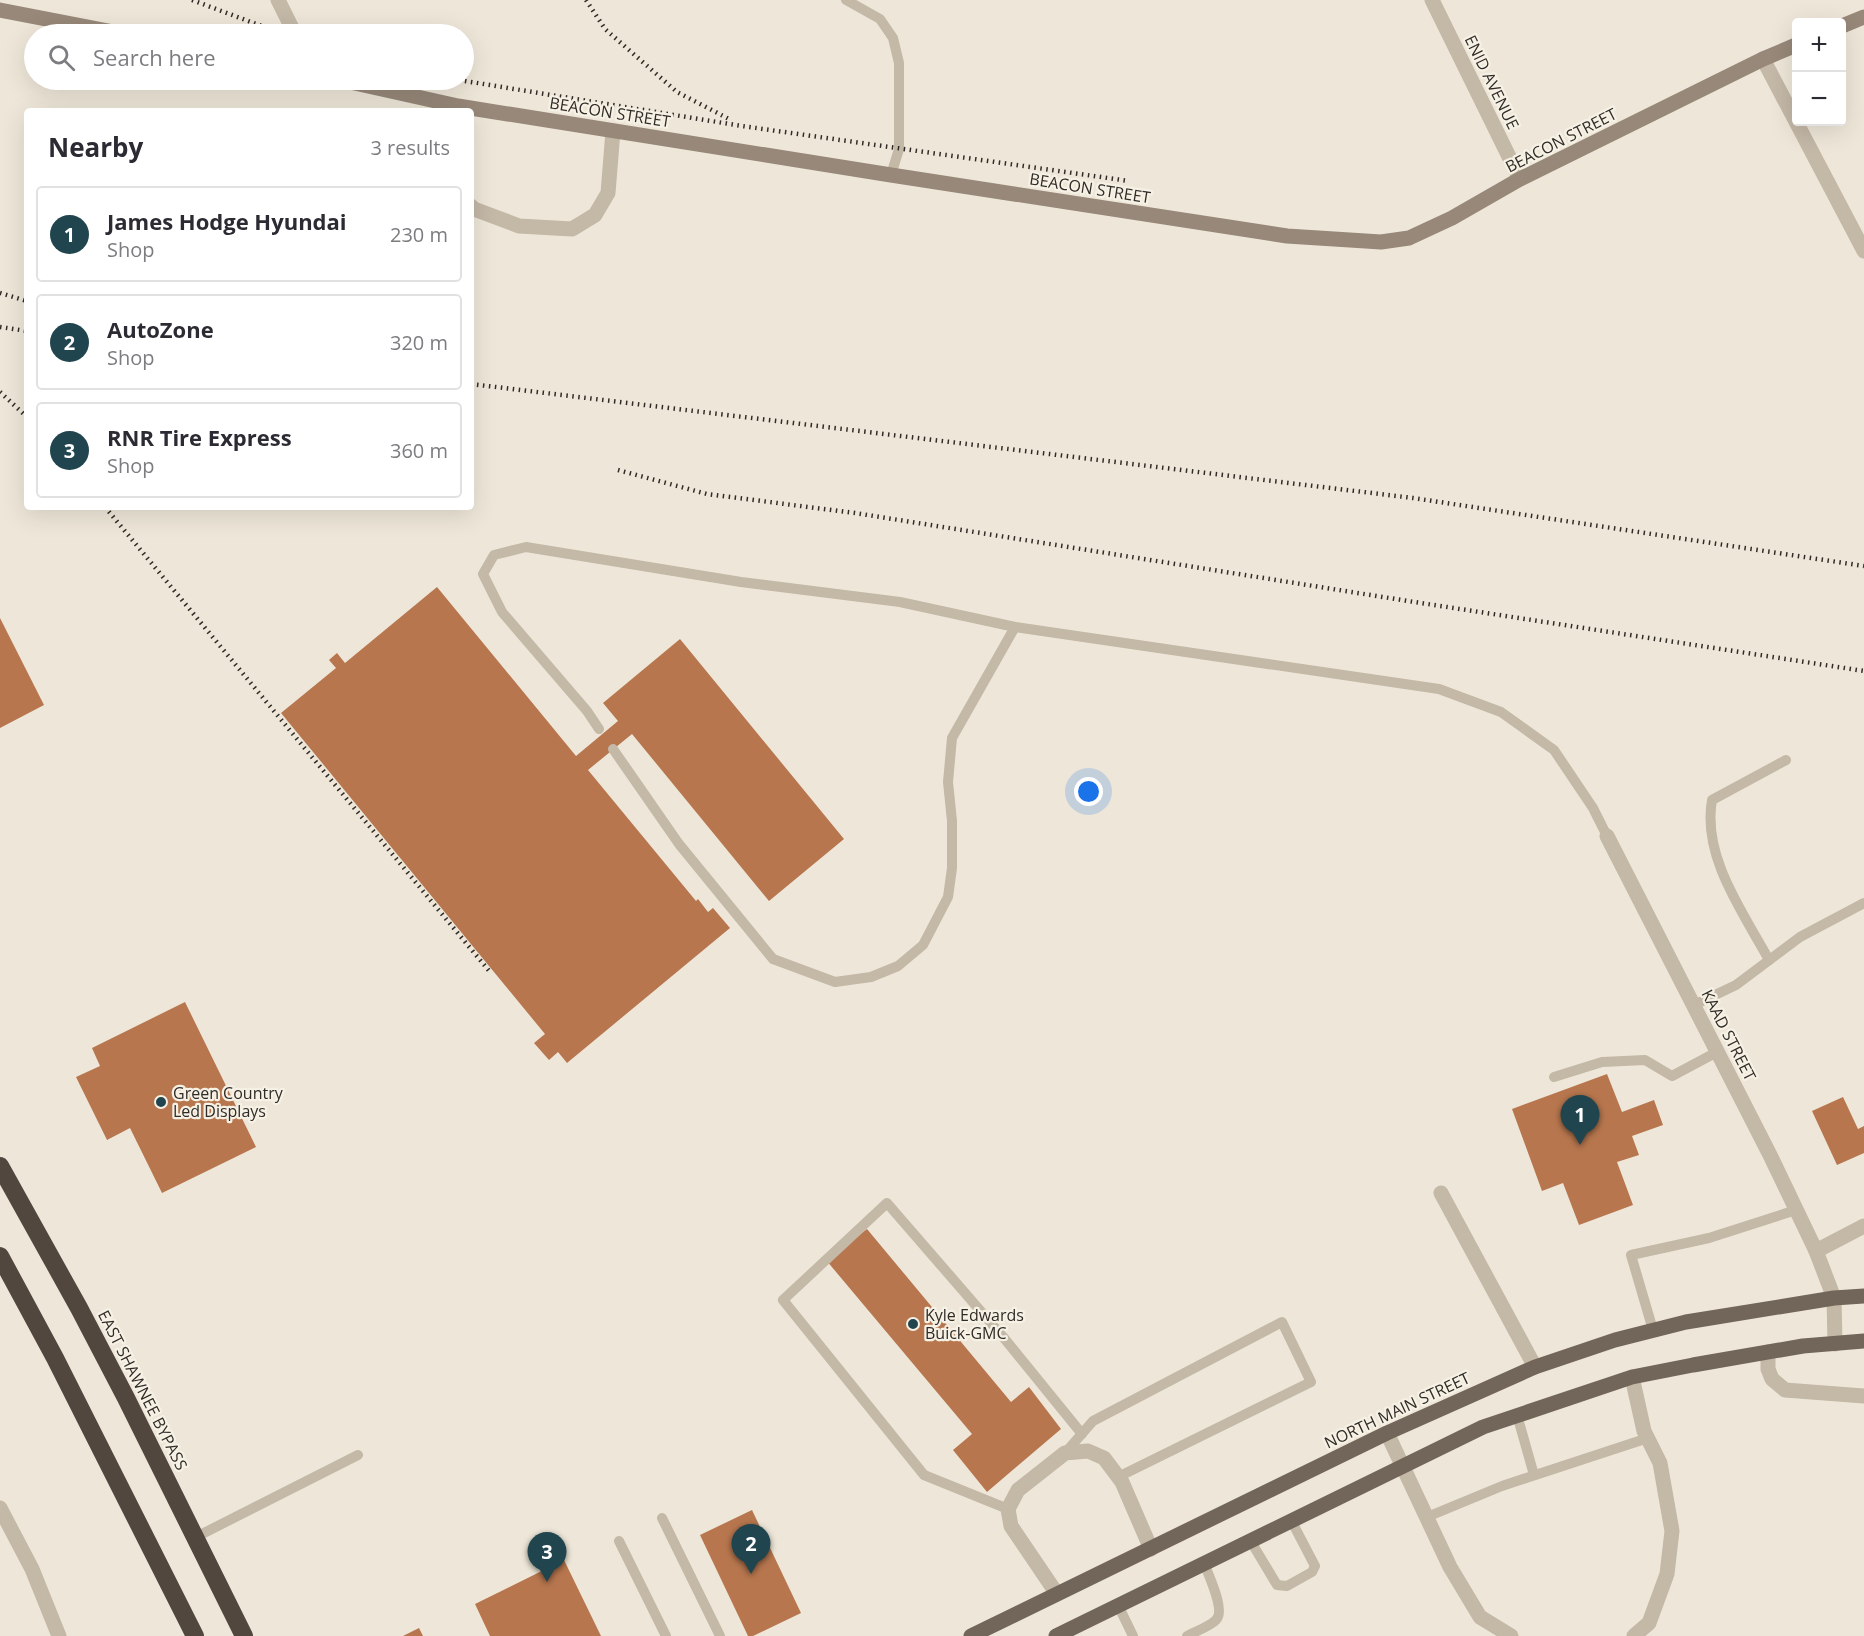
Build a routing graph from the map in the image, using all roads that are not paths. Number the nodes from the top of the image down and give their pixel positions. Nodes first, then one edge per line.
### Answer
1 (278, 0) edge
2 (846, 0) edge
3 (1432, 0) edge
4 (0, 10) edge
5 (1864, 17) edge
6 (72, 24) edge
7 (290, 24) edge
8 (1846, 24) edge
9 (1792, 47) edge
10 (1763, 59) junction
11 (384, 90) edge
12 (463, 108) edge
13 (474, 110) edge
14 (613, 131) junction
15 (891, 175) junction
16 (1520, 179) junction
17 (474, 209) edge
18 (1864, 251) edge
19 (1015, 627) junction
20 (599, 729) dead end
21 (613, 749) dead end
22 (1786, 760) dead end
23 (1607, 836) joint
24 (1864, 903) edge
25 (1769, 960) junction
26 (1694, 1005) junction
27 (1717, 1052) junction
28 (1554, 1077) dead end
29 (0, 1166) edge
30 (0, 1190) edge
31 (1441, 1193) dead end
32 (1796, 1210) junction
33 (1864, 1227) edge
34 (1816, 1251) junction
35 (0, 1257) edge
36 (52, 1257) junction
37 (1864, 1296) edge
38 (1833, 1298) junction
39 (1653, 1330) junction
40 (1864, 1341) edge
41 (1835, 1344) junction
42 (1768, 1352) junction
43 (1535, 1367) junction
44 (1632, 1377) junction
45 (1864, 1396) edge
46 (1517, 1415) junction
47 (1387, 1433) junction
48 (1082, 1434) junction
49 (1648, 1437) junction
50 (1065, 1453) junction
51 (358, 1455) dead end
52 (1403, 1465) junction
53 (1534, 1475) junction
54 (1118, 1477) junction
55 (0, 1508) edge
56 (1008, 1509) junction
57 (1427, 1517) junction
58 (662, 1518) dead end
59 (1291, 1520) junction
60 (196, 1537) junction
61 (1250, 1540) junction
62 (619, 1541) dead end
63 (1151, 1549) junction
64 (1204, 1563) junction
65 (1057, 1594) junction
66 (1118, 1605) junction
67 (59, 1636) edge
68 (195, 1636) edge
69 (244, 1636) edge
70 (666, 1636) edge
71 (720, 1636) edge
72 (971, 1636) edge
73 (1056, 1636) edge
74 (1133, 1636) edge
75 (1187, 1636) edge
76 (1511, 1636) edge
77 (1634, 1636) edge

1 - 7 street
2 - 15 lane
3 - 16 street, ENID AVENUE
4 - 6 street
5 - 8 street
9 - 10 street, BEACON STREET
10 - 16 street, BEACON STREET
10 - 18 street
11 - 12 street, BEACON STREET
13 - 14 street, BEACON STREET
14 - 15 street, BEACON STREET
14 - 17 street
15 - 16 street, BEACON STREET
19 - 20 lane
19 - 21 lane
19 - 23 lane
22 - 25 lane
23 - 26 street, KAAD STREET
24 - 25 lane
25 - 26 lane
26 - 27 street, KAAD STREET
27 - 28 lane
27 - 32 street, KAAD STREET
29 - 36 highway, EAST SHAWNEE BYPASS
30 - 36 highway
31 - 43 street
32 - 34 street, KAAD STREET
32 - 39 lane
33 - 34 street
34 - 38 street, KAAD STREET
35 - 68 highway
36 - 60 highway, EAST SHAWNEE BYPASS
37 - 38 main road, NORTH MAIN STREET
38 - 39 main road, NORTH MAIN STREET
38 - 41 street, KAAD STREET
39 - 43 main road, NORTH MAIN STREET
40 - 41 main road
41 - 42 main road
42 - 44 main road
42 - 45 street
43 - 47 main road, NORTH MAIN STREET
44 - 46 main road
44 - 49 street
46 - 52 main road
46 - 53 lane
47 - 52 street
47 - 63 main road, NORTH MAIN STREET
48 - 50 lane
48 - 54 lane
48 - 56 lane
49 - 53 lane
49 - 77 street
50 - 54 street
50 - 56 street
51 - 60 lane
52 - 57 street
52 - 59 main road
53 - 57 lane
54 - 63 street
55 - 67 street
56 - 65 street
57 - 76 street
58 - 71 lane
59 - 61 main road
59 - 61 lane
60 - 69 highway, EAST SHAWNEE BYPASS
61 - 64 main road
62 - 70 lane
63 - 65 main road, NORTH MAIN STREET
64 - 66 main road
64 - 75 lane
65 - 72 main road, NORTH MAIN STREET
66 - 73 main road
66 - 74 lane

